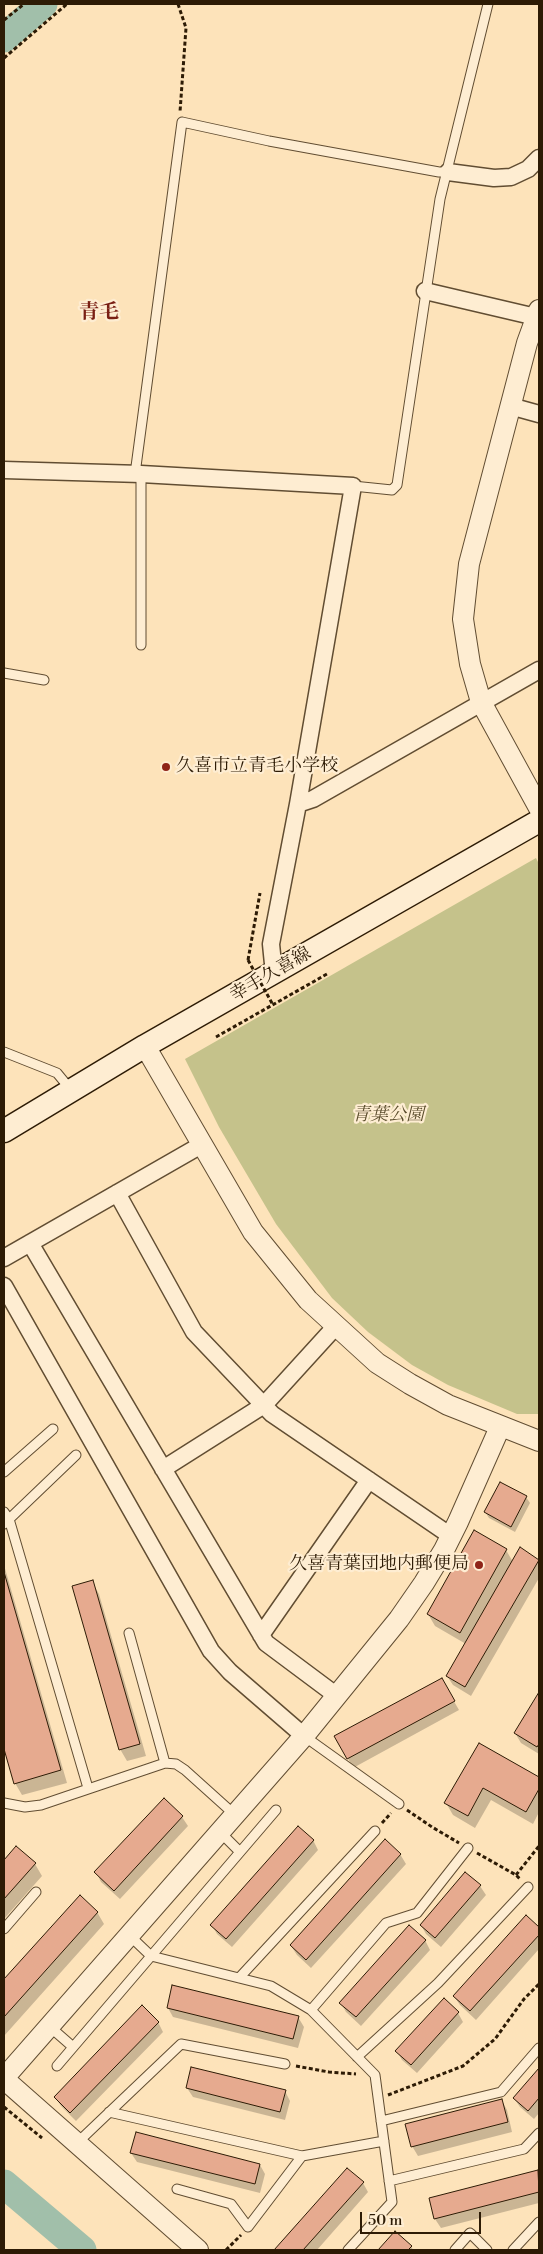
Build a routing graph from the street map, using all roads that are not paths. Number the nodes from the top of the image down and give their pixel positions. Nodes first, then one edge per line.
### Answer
1 (488, 4) edge
2 (539, 158) edge
3 (448, 172) junction
4 (425, 291) junction
5 (538, 314) edge
6 (510, 406) junction
7 (539, 414) edge
8 (4, 470) edge
9 (138, 474) junction
10 (353, 486) junction
11 (140, 645) dead end
12 (539, 670) edge
13 (4, 673) edge
14 (44, 680) dead end
15 (481, 702) junction
16 (298, 804) junction
17 (539, 808) edge
18 (539, 821) edge
19 (274, 974) junction
20 (146, 1046) junction
21 (4, 1052) edge
22 (71, 1090) junction
23 (4, 1131) edge
24 (203, 1144) junction
25 (117, 1193) junction
26 (30, 1243) junction
27 (4, 1258) edge
28 (4, 1286) edge
29 (335, 1326) junction
30 (264, 1405) junction
31 (500, 1427) junction
32 (53, 1429) dead end
33 (539, 1441) edge
34 (76, 1455) dead end
35 (163, 1469) junction
36 (4, 1472) edge
37 (369, 1480) junction
38 (5, 1519) edge
39 (451, 1536) junction
40 (129, 1633) dead end
41 (261, 1636) junction
42 (337, 1696) junction
43 (304, 1736) junction
44 (165, 1763) junction
45 (88, 1788) junction
46 (4, 1803) edge
47 (399, 1804) road end
48 (276, 1810) dead end
49 (235, 1814) junction
50 (375, 1831) road end
51 (220, 1832) junction
52 (468, 1848) dead end
53 (240, 1852) junction
54 (528, 1887) dead end
55 (36, 1892) dead end
56 (4, 1929) edge
57 (129, 1935) junction
58 (151, 1956) junction
59 (239, 1978) junction
60 (311, 2010) junction
61 (49, 2026) junction
62 (74, 2047) junction
63 (539, 2048) edge
64 (357, 2057) junction
65 (285, 2064) road end
66 (57, 2066) dead end
67 (4, 2078) edge
68 (109, 2112) junction
69 (381, 2121) junction
70 (539, 2133) edge
71 (384, 2141) junction
72 (77, 2143) junction
73 (302, 2156) junction
74 (389, 2181) junction
75 (178, 2189) dead end
76 (539, 2222) edge
77 (198, 2250) edge
78 (348, 2250) edge
79 (455, 2250) edge
80 (487, 2250) edge
81 (513, 2250) edge

1 - 3 lane
2 - 3 street
3 - 4 lane
3 - 9 lane
4 - 5 street
4 - 10 lane
5 - 6 street
6 - 7 street
6 - 15 street
8 - 9 street
9 - 10 street
9 - 11 lane
10 - 16 street
12 - 15 street
13 - 14 lane
15 - 16 street
15 - 17 street
16 - 19 street
18 - 19 main road, 幸手久喜線
19 - 20 main road, 幸手久喜線
20 - 22 main road, 幸手久喜線
20 - 24 street
21 - 22 lane
22 - 23 main road, 幸手久喜線
24 - 25 street
24 - 29 street
25 - 26 street
25 - 30 street
26 - 27 street
26 - 35 street
28 - 43 street
29 - 30 street
29 - 31 street
30 - 35 street
30 - 37 street
31 - 33 street
31 - 39 street
32 - 36 lane
34 - 38 lane
35 - 41 street
37 - 39 street
37 - 41 street
38 - 45 lane
39 - 42 street
40 - 44 lane
41 - 42 street
42 - 43 street
43 - 47 lane
43 - 49 street
44 - 45 lane
44 - 49 lane
45 - 46 lane
48 - 53 lane
49 - 51 street
50 - 59 lane
51 - 53 lane
51 - 57 street
52 - 60 lane
53 - 58 lane
54 - 64 lane
55 - 56 lane
57 - 58 lane
57 - 61 street
58 - 59 lane
58 - 62 lane
59 - 60 lane
60 - 64 lane
61 - 62 lane
61 - 67 street
62 - 66 lane
63 - 69 lane
64 - 69 lane
65 - 68 lane
67 - 72 street
68 - 72 lane
68 - 73 lane
69 - 71 lane
70 - 74 lane
71 - 73 lane
71 - 74 lane
72 - 77 street
73 - 75 lane
74 - 78 lane
76 - 81 lane
79 - 80 lane

